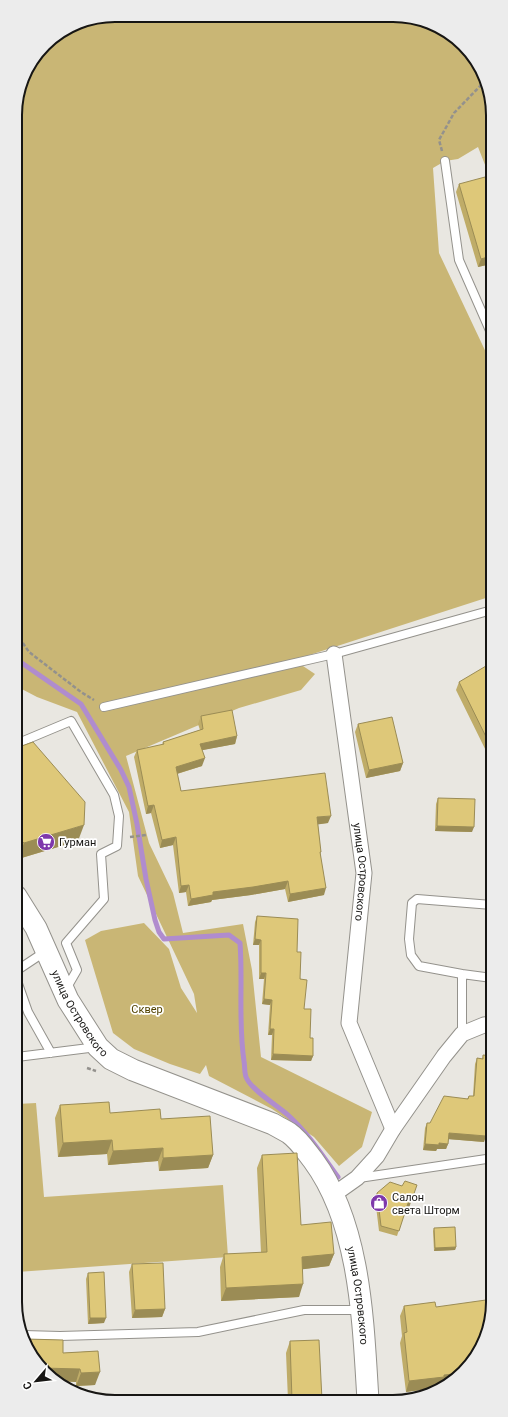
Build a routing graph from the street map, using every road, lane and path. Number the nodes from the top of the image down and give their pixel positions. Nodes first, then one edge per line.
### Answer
1 (481, 85) edge
2 (445, 161) joint
3 (486, 322) edge
4 (486, 612) edge
5 (22, 642) edge
6 (334, 654) junction
7 (104, 707) joint
8 (22, 741) edge
9 (146, 835) dead end
10 (130, 837) dead end
11 (22, 904) edge
12 (486, 905) edge
13 (47, 951) junction
14 (22, 967) edge
15 (462, 974) junction
16 (486, 977) edge
17 (64, 991) junction
18 (22, 995) edge
19 (486, 1025) edge
20 (462, 1034) junction
21 (98, 1047) junction
22 (51, 1053) junction
23 (22, 1056) edge
24 (87, 1068) dead end
25 (101, 1074) dead end
26 (393, 1129) junction
27 (486, 1159) edge
28 (356, 1178) junction
29 (333, 1195) junction
30 (362, 1310) junction
31 (28, 1334) edge
32 (368, 1395) edge

1 - 2 path
2 - 3 lane
4 - 6 lane
5 - 7 path
6 - 7 lane
6 - 26 street, улица Островского
8 - 17 lane
9 - 10 path
11 - 13 street, улица Островского
12 - 15 lane
13 - 14 lane
13 - 17 street, улица Островского
15 - 16 lane
15 - 20 lane
17 - 21 street, улица Островского
18 - 22 lane
19 - 20 street
20 - 26 street
21 - 22 lane
21 - 29 street, улица Островского
22 - 23 lane
24 - 25 path
26 - 28 street
27 - 28 lane
28 - 29 street
29 - 30 street, улица Островского
30 - 31 lane
30 - 32 street, улица Островского

